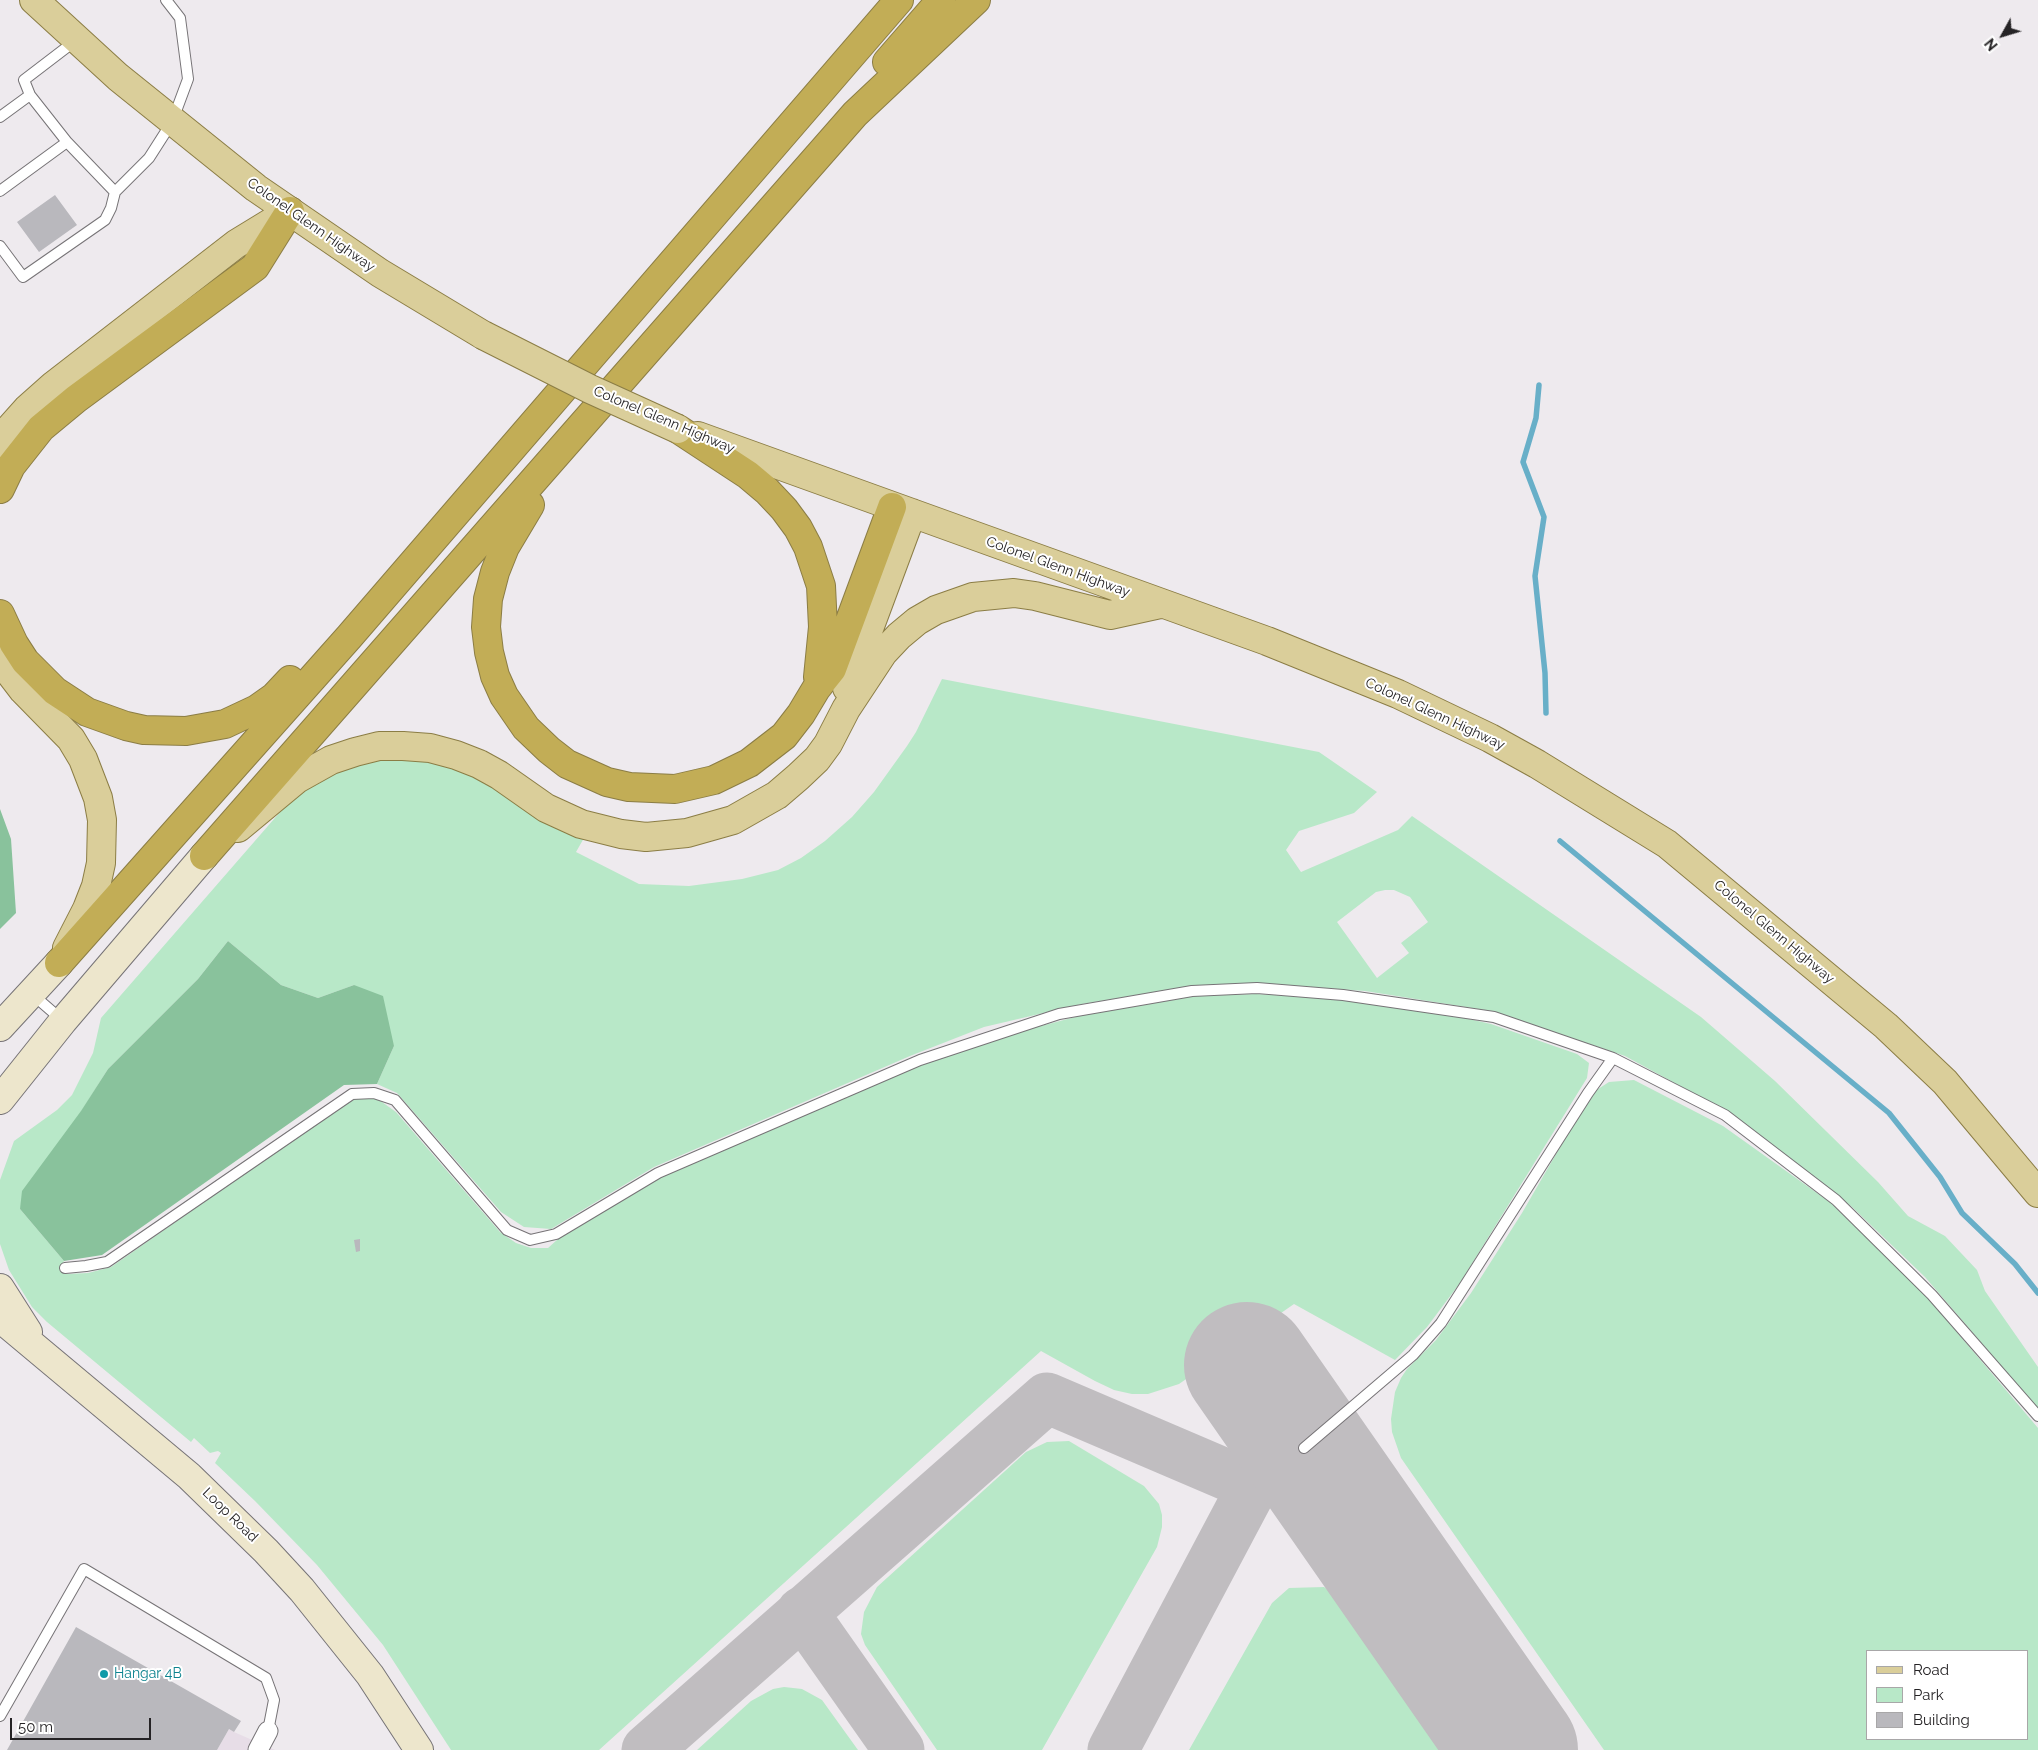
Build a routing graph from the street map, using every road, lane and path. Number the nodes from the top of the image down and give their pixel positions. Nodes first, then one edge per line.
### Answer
1 (34, 0) edge
2 (166, 0) edge
3 (899, 0) edge
4 (941, 0) edge
5 (976, 0) edge
6 (77, 40) junction
7 (30, 95) junction
8 (855, 114) junction
9 (0, 117) edge
10 (172, 122) junction
11 (67, 142) junction
12 (0, 192) edge
13 (115, 192) junction
14 (290, 211) junction
15 (0, 246) edge
16 (678, 429) junction
17 (0, 443) edge
18 (554, 457) junction
19 (0, 489) edge
20 (902, 510) junction
21 (1160, 604) junction
22 (0, 614) edge
23 (349, 637) junction
24 (0, 660) edge
25 (816, 689) junction
26 (846, 709) junction
27 (204, 856) junction
28 (59, 963) junction
29 (31, 993) junction
30 (63, 1021) junction
31 (0, 1027) edge
32 (1613, 1058) junction
33 (28, 1066) junction
34 (0, 1100) edge
35 (0, 1117) edge
36 (2033, 1178) edge
37 (65, 1268) dead end
38 (0, 1288) edge
39 (0, 1318) edge
40 (41, 1352) junction
41 (2038, 1416) edge
42 (1304, 1448) dead end
43 (0, 1716) edge
44 (268, 1731) joint
45 (258, 1750) edge
46 (419, 1750) edge

1 - 6 main road, Colonel Glenn Highway
2 - 10 lane
3 - 23 highway
4 - 8 highway
5 - 8 highway
6 - 7 lane
6 - 10 main road, Colonel Glenn Highway
7 - 9 lane
7 - 11 lane
8 - 18 highway
10 - 13 lane
10 - 14 main road, Colonel Glenn Highway
11 - 12 lane
11 - 13 lane
13 - 15 lane
14 - 16 main road, Colonel Glenn Highway, bridge
14 - 17 main road
14 - 19 highway
16 - 20 main road, Colonel Glenn Highway
16 - 25 highway
18 - 25 highway
18 - 27 highway
20 - 21 main road, Colonel Glenn Highway
20 - 25 highway
20 - 26 main road
21 - 26 main road
21 - 36 main road, Colonel Glenn Highway
22 - 23 highway
23 - 28 highway
24 - 28 main road
26 - 27 main road
27 - 30 street
28 - 29 street
29 - 30 lane
29 - 31 street
30 - 33 street
32 - 37 lane
32 - 41 lane
32 - 42 lane
33 - 34 street
33 - 35 street
38 - 40 street
39 - 40 street, Loop Road
40 - 46 street, Loop Road
43 - 44 lane
44 - 45 street

